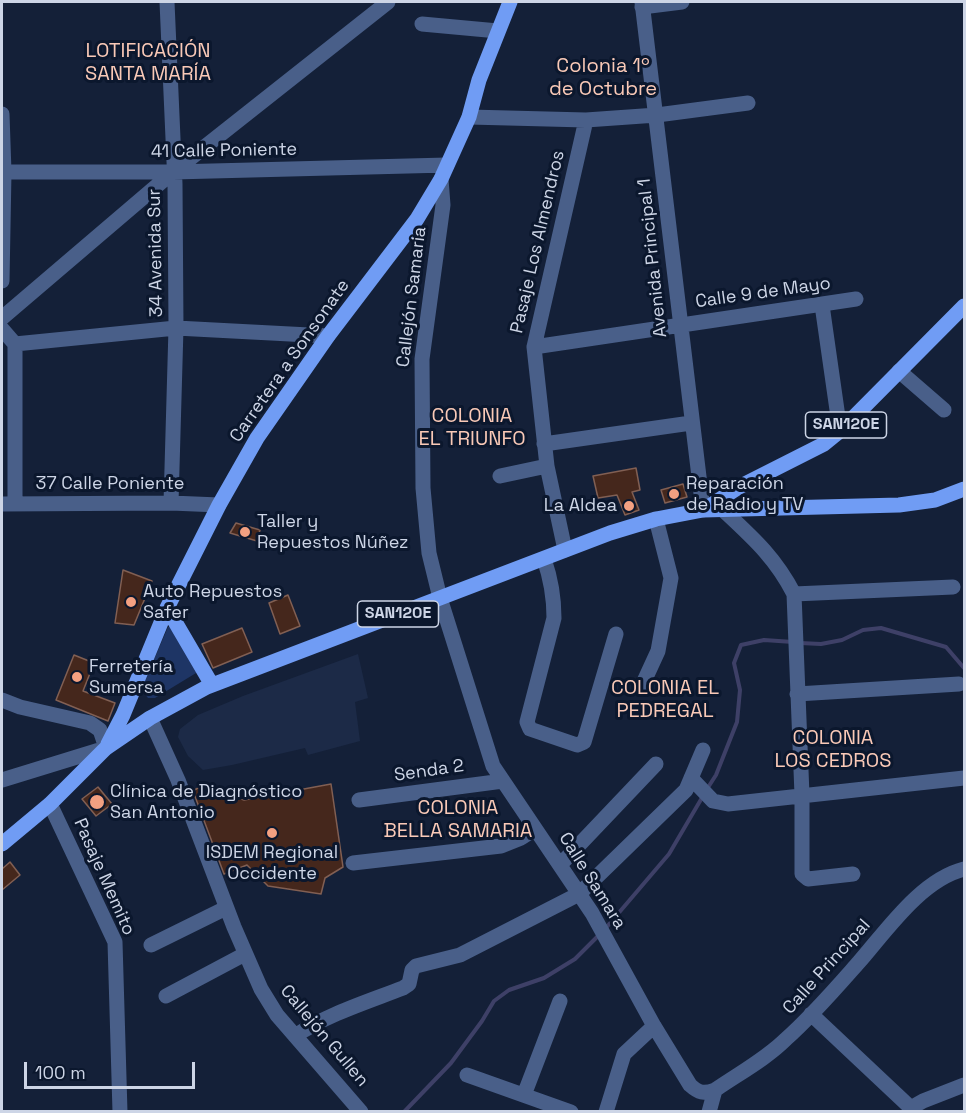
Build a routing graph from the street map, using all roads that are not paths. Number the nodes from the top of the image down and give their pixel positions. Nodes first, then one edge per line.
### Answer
1 (167, 2) edge
2 (388, 2) edge
3 (510, 2) edge
4 (682, 2) edge
5 (642, 4) edge
6 (422, 24) dead end
7 (498, 31) junction
8 (748, 103) dead end
9 (2, 114) edge
10 (657, 115) junction
11 (469, 117) junction
12 (586, 120) junction
13 (3, 172) edge
14 (173, 172) junction
15 (444, 172) junction
16 (2, 281) edge
17 (856, 299) dead end
18 (822, 304) junction
19 (964, 306) edge
20 (2, 318) edge
21 (681, 325) junction
22 (2, 328) edge
23 (176, 328) junction
24 (328, 336) junction
25 (15, 344) junction
26 (534, 347) junction
27 (899, 371) junction
28 (944, 410) dead end
29 (691, 423) junction
30 (840, 431) junction
31 (544, 444) junction
32 (547, 466) junction
33 (500, 476) dead end
34 (964, 489) edge
35 (171, 503) junction
36 (8, 504) edge
37 (219, 505) junction
38 (723, 509) junction
39 (703, 510) junction
40 (656, 519) junction
41 (565, 550) junction
42 (544, 559) junction
43 (952, 587) dead end
44 (794, 594) junction
45 (440, 598) junction
46 (167, 608) junction
47 (616, 634) dead end
48 (959, 684) dead end
49 (212, 685) junction
50 (641, 688) dead end
51 (797, 694) junction
52 (2, 700) edge
53 (150, 718) junction
54 (106, 748) junction
55 (703, 750) dead end
56 (656, 764) dead end
57 (691, 778) junction
58 (964, 778) edge
59 (2, 780) edge
60 (503, 781) junction
61 (802, 795) junction
62 (359, 800) dead end
63 (50, 804) junction
64 (536, 829) junction
65 (2, 844) edge
66 (353, 863) dead end
67 (560, 866) junction
68 (964, 870) edge
69 (853, 874) dead end
70 (579, 894) junction
71 (226, 908) junction
72 (151, 945) dead end
73 (245, 954) junction
74 (166, 996) dead end
75 (560, 1000) dead end
76 (811, 1014) junction
77 (654, 1026) junction
78 (296, 1036) junction
79 (467, 1075) dead end
80 (964, 1085) edge
81 (715, 1090) junction
82 (524, 1095) junction
83 (912, 1110) edge
84 (120, 1112) edge
85 (361, 1112) edge
86 (571, 1112) edge
87 (606, 1112) edge
88 (708, 1112) edge

1 - 14 street, 34 Avenida Sur
2 - 14 street
3 - 7 main road, Carretera a Sonsonate
4 - 5 street
5 - 10 street, Avenida Principal 1
6 - 7 street
7 - 11 main road, Carretera a Sonsonate
8 - 10 street
9 - 13 street
10 - 12 street
10 - 21 street, Avenida Principal 1
11 - 12 street
11 - 15 main road, Carretera a Sonsonate
12 - 26 street, Pasaje Los Almendros
13 - 14 street, 41 Calle Poniente
13 - 16 street
14 - 15 street, 41 Calle Poniente
14 - 20 street
14 - 23 street, 34 Avenida Sur
15 - 24 main road, Carretera a Sonsonate
15 - 45 street, Callejón Samaria
17 - 18 street, Calle 9 de Mayo
18 - 21 street, Calle 9 de Mayo
18 - 30 street
19 - 27 main road, SAN120E
21 - 26 street, Calle 9 de Mayo
21 - 29 street, Avenida Principal 1
22 - 25 street
23 - 24 street
23 - 25 street
23 - 35 street, 34 Avenida Sur
24 - 37 main road, Carretera a Sonsonate
25 - 36 street
26 - 31 street, Pasaje Los Almendros
27 - 28 street
27 - 30 main road, SAN120E
29 - 31 street
29 - 39 street, Avenida Principal 1
30 - 39 main road, SAN120E
31 - 32 street, Pasaje Los Almendros
32 - 33 street
32 - 41 street, Pasaje Los Almendros
34 - 38 main road, SAN120E
35 - 36 street, 37 Calle Poniente
35 - 37 street, 37 Calle Poniente
37 - 46 main road, Carretera a Sonsonate
38 - 39 main road, SAN120E
38 - 44 street
39 - 40 main road, SAN120E
40 - 41 main road, SAN120E
40 - 50 street
41 - 42 main road, SAN120E
42 - 45 main road, SAN120E
42 - 47 street
43 - 44 street
44 - 51 street
45 - 49 main road, SAN120E
45 - 60 street, Calle Samara
46 - 49 main road
46 - 54 main road, Carretera a Sonsonate
48 - 51 street
49 - 53 main road, SAN120E
51 - 61 street
52 - 54 street
53 - 54 main road, SAN120E
53 - 71 street, Callejón Gullen
54 - 59 street
54 - 63 main road
55 - 57 street
56 - 67 street
57 - 61 street
57 - 70 street
58 - 61 street
60 - 62 street, Senda 2
60 - 64 street, Calle Samara
61 - 69 street
63 - 65 main road
63 - 84 street, Pasaje Memito
64 - 66 street
64 - 67 street, Calle Samara
67 - 70 street, Calle Samara
68 - 76 street, Calle Principal
70 - 77 street, Calle Samara
70 - 78 street
71 - 72 street
71 - 73 street, Callejón Gullen
73 - 74 street
73 - 78 street, Callejón Gullen
75 - 82 street
76 - 81 street, Calle Principal
76 - 83 street
77 - 81 street, Calle Samara
77 - 87 street
78 - 85 street, Callejón Gullen
79 - 82 street
80 - 83 street
81 - 88 street
82 - 86 street

